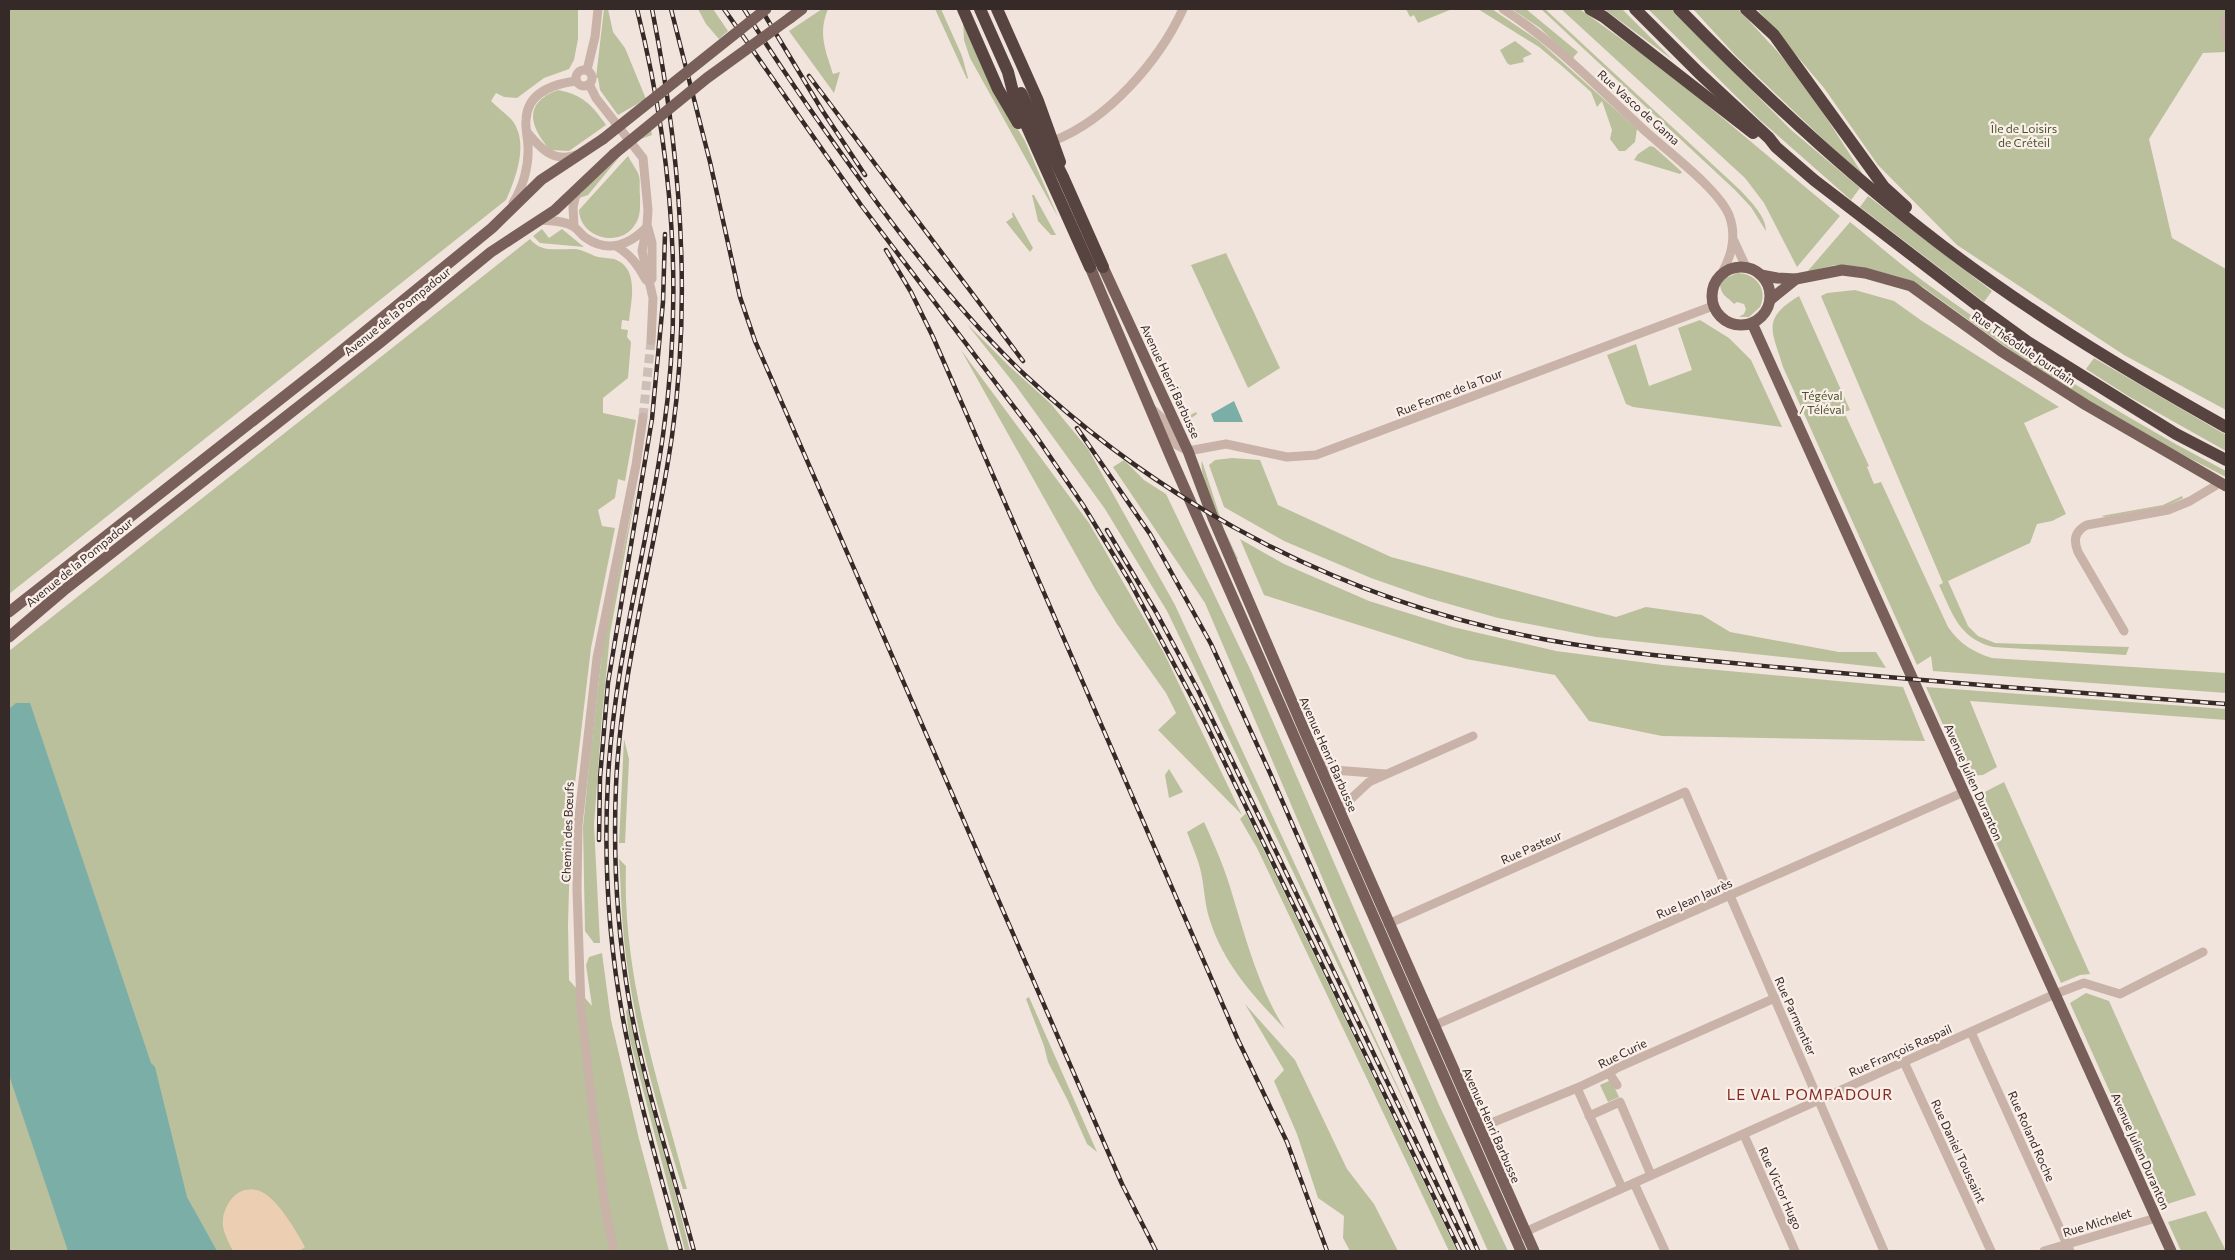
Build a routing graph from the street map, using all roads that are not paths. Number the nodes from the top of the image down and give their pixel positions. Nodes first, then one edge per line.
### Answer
1 (598, 9) edge
2 (766, 9) edge
3 (802, 9) edge
4 (963, 9) edge
5 (980, 9) edge
6 (997, 9) edge
7 (1183, 9) edge
8 (1503, 9) edge
9 (1590, 9) edge
10 (1635, 9) edge
11 (1679, 9) edge
12 (1746, 9) edge
13 (2226, 18) edge
14 (2226, 37) edge
15 (587, 70) junction
16 (576, 81) junction
17 (589, 84) junction
18 (1013, 87) junction
19 (527, 132) junction
20 (1032, 137) junction
21 (1053, 141) junction
22 (1776, 148) junction
23 (586, 152) junction
24 (1063, 177) junction
25 (577, 190) junction
26 (508, 212) junction
27 (540, 220) junction
28 (574, 226) junction
29 (647, 226) junction
30 (1734, 241) junction
31 (1942, 245) junction
32 (616, 246) junction
33 (1097, 267) junction
34 (1746, 267) junction
35 (1722, 273) junction
36 (1761, 275) junction
37 (1796, 279) junction
38 (651, 289) junction
39 (1770, 300) junction
40 (1712, 306) junction
41 (1752, 323) junction
42 (652, 341) tunnel mouth
43 (1150, 406) junction
44 (643, 417) tunnel mouth
45 (2226, 427) edge
46 (1188, 451) junction
47 (2226, 460) edge
48 (2222, 484) edge
49 (9, 612) edge
50 (2124, 631) dead end
51 (9, 637) edge
52 (1473, 736) dead end
53 (1317, 761) junction
54 (1385, 774) junction
55 (1685, 792) joint
56 (1964, 792) junction
57 (1339, 810) junction
58 (1730, 896) junction
59 (1388, 924) junction
60 (2203, 952) dead end
61 (2056, 994) junction
62 (1775, 998) junction
63 (1434, 1026) junction
64 (1971, 1032) junction
65 (1904, 1062) junction
66 (1610, 1073) junction
67 (1617, 1085) dead end
68 (1577, 1088) junction
69 (1819, 1100) junction
70 (1589, 1116) junction
71 (1479, 1128) junction
72 (1744, 1135) junction
73 (1651, 1175) junction
74 (1634, 1182) junction
75 (1622, 1188) junction
76 (2156, 1218) junction
77 (1525, 1232) junction
78 (2069, 1248) edge
79 (1521, 1250) edge
80 (614, 1251) edge
81 (1534, 1251) edge
82 (1665, 1251) edge
83 (1795, 1251) edge
84 (1884, 1251) edge
85 (1991, 1251) edge
86 (2044, 1251) edge
87 (2171, 1251) edge

1 - 15 street
2 - 23 main road, Avenue de la Pompadour, bridge
3 - 25 main road, Avenue de la Pompadour, bridge
4 - 20 highway
5 - 18 highway
6 - 21 highway
7 - 21 street
8 - 30 street, Rue Vasco de Gama
9 - 22 highway
10 - 22 highway
11 - 31 highway
12 - 31 highway
13 - 14 street
15 - 16 street
15 - 17 street
16 - 17 street
16 - 19 street
17 - 29 street
18 - 20 highway
18 - 24 highway
19 - 23 street
19 - 26 street
20 - 33 highway
21 - 24 highway
22 - 47 highway
23 - 26 main road, Avenue de la Pompadour
24 - 33 highway
25 - 27 main road, Avenue de la Pompadour
25 - 28 street
26 - 49 main road, Avenue de la Pompadour
27 - 28 street
27 - 51 main road, Avenue de la Pompadour
28 - 32 street
29 - 32 street
29 - 38 street
30 - 34 street, Rue Vasco de Gama
30 - 35 street, Rue Vasco de Gama
31 - 45 highway
32 - 38 street
33 - 43 main road, Avenue Henri Barbusse
33 - 46 main road, Avenue Henri Barbusse
34 - 35 main road
34 - 36 main road
35 - 40 main road
36 - 37 main road, Rue Théodule Jourdain
36 - 39 main road
37 - 39 main road, Rue Théodule Jourdain
37 - 48 main road, Rue Théodule Jourdain
38 - 42 street
39 - 41 main road
40 - 41 main road
40 - 46 street, Rue Ferme de la Tour
41 - 56 main road, Avenue Julien Duranton
43 - 46 street
43 - 79 main road, Avenue Henri Barbusse
44 - 80 street, Chemin des Bœufs
46 - 53 main road, Avenue Henri Barbusse
48 - 50 street
52 - 54 street
53 - 54 street
53 - 57 main road, Avenue Henri Barbusse
54 - 57 street
55 - 58 street, Rue Parmentier
55 - 59 street, Rue Pasteur
56 - 58 street, Rue Jean Jaurès
56 - 61 main road, Avenue Julien Duranton
57 - 59 main road, Avenue Henri Barbusse
58 - 62 street, Rue Parmentier
58 - 63 street, Rue Jean Jaurès
59 - 63 main road, Avenue Henri Barbusse
60 - 61 street, Rue François Raspail
61 - 64 street, Rue François Raspail
61 - 76 main road, Avenue Julien Duranton
62 - 66 street, Rue Curie
62 - 69 street, Rue Parmentier
63 - 71 main road, Avenue Henri Barbusse
64 - 65 street, Rue François Raspail
64 - 78 street, Rue Roland Roche
65 - 69 street, Rue François Raspail
65 - 85 street, Rue Daniel Toussaint
66 - 67 street
66 - 68 street, Rue Curie
68 - 70 street
68 - 71 street, Rue Curie
69 - 72 street, Rue François Raspail
69 - 84 street, Rue Parmentier
70 - 73 street
70 - 75 street
71 - 77 main road, Avenue Henri Barbusse
72 - 73 street, Rue François Raspail
72 - 83 street, Rue Victor Hugo
73 - 74 street, Rue François Raspail
74 - 75 street, Rue François Raspail
74 - 82 street
75 - 77 street, Rue François Raspail
76 - 78 street, Rue Michelet
76 - 87 main road, Avenue Julien Duranton
77 - 79 street
77 - 81 main road, Avenue Henri Barbusse
78 - 86 street, Rue Michelet

